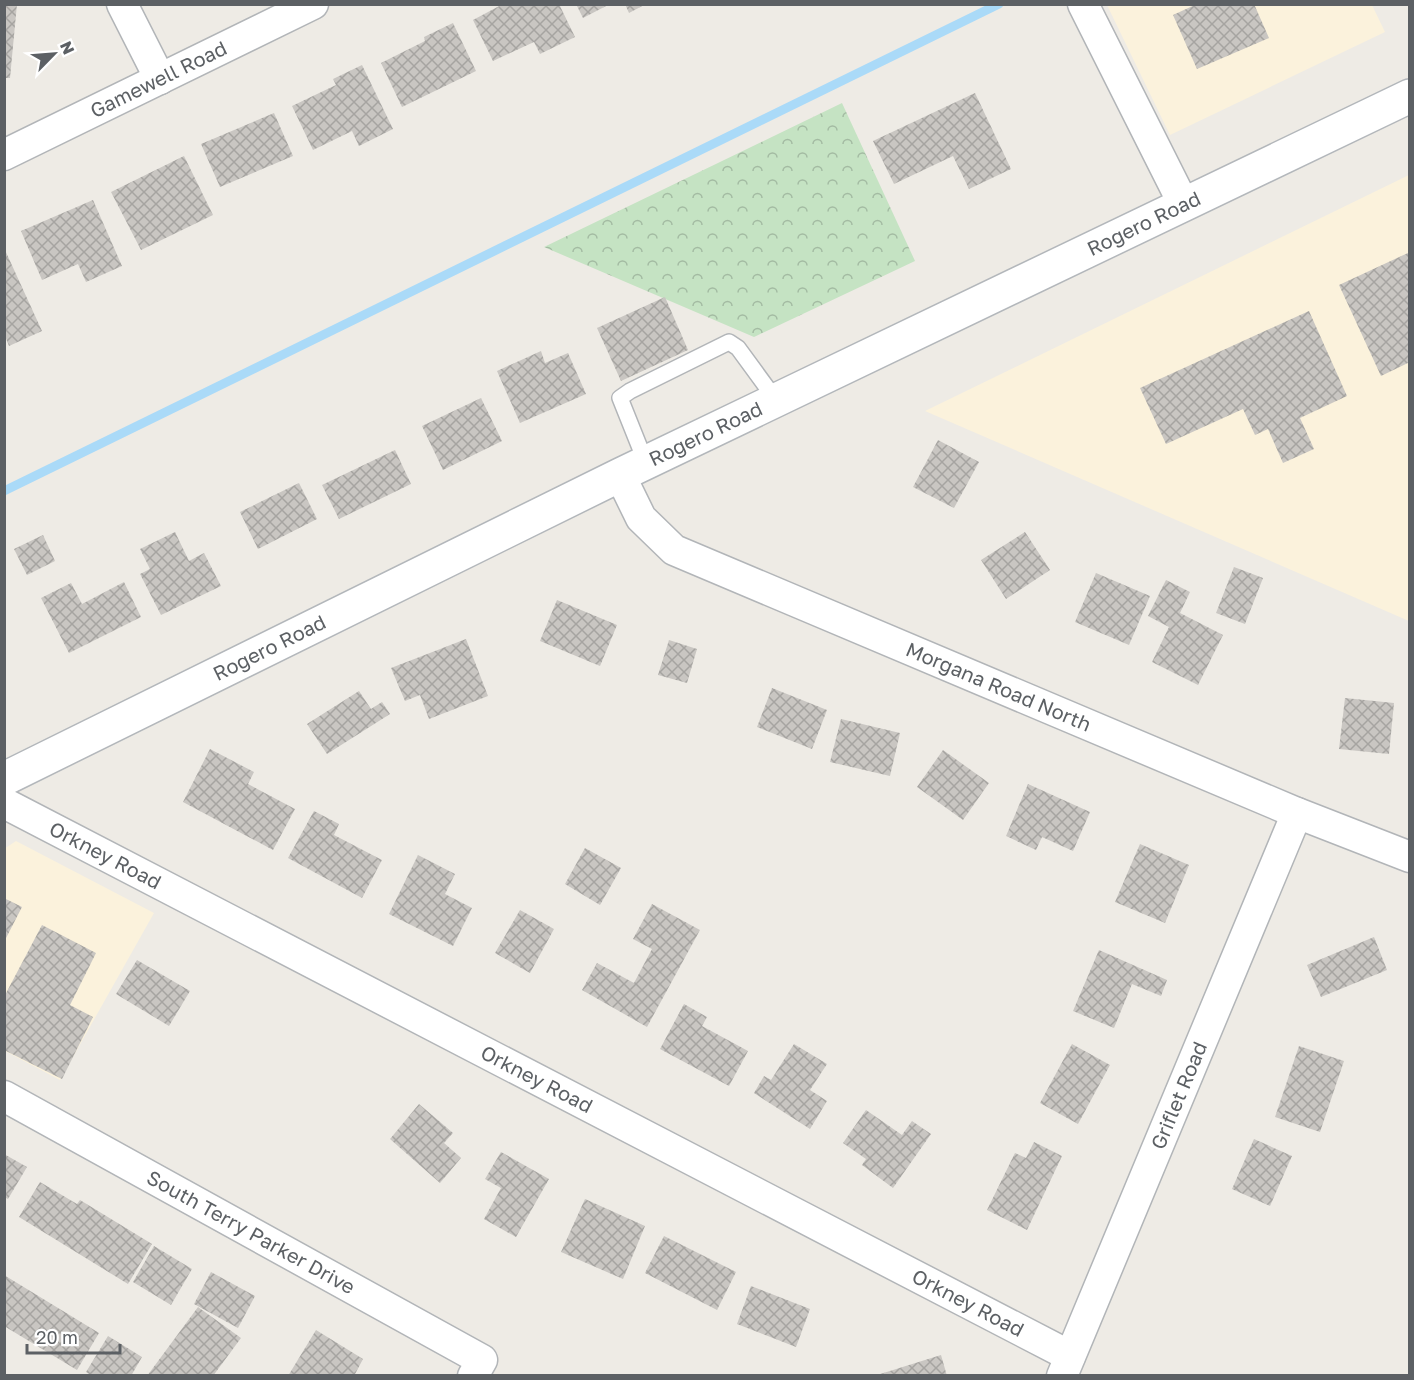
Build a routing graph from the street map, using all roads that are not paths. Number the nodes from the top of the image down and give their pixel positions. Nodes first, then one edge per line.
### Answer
1 (122, 4) edge
2 (313, 4) edge
3 (1083, 4) edge
4 (160, 79) junction
5 (1410, 96) edge
6 (4, 154) edge
7 (1184, 205) junction
8 (776, 400) junction
9 (633, 469) junction
10 (4, 779) edge
11 (4, 803) edge
12 (1297, 813) junction
13 (1410, 857) edge
14 (4, 1096) edge
15 (1066, 1366) edge
16 (473, 1376) edge

1 - 4 street
2 - 4 street, Gamewell Road
3 - 7 street
4 - 6 street, Gamewell Road
5 - 7 main road, Rogero Road
7 - 8 main road, Rogero Road
8 - 9 main road, Rogero Road
8 - 9 lane
9 - 10 main road, Rogero Road
9 - 12 street, Morgana Road North
11 - 15 street, Orkney Road
12 - 13 street, Morgana Road North
12 - 15 street, Griflet Road
14 - 16 street, South Terry Parker Drive

